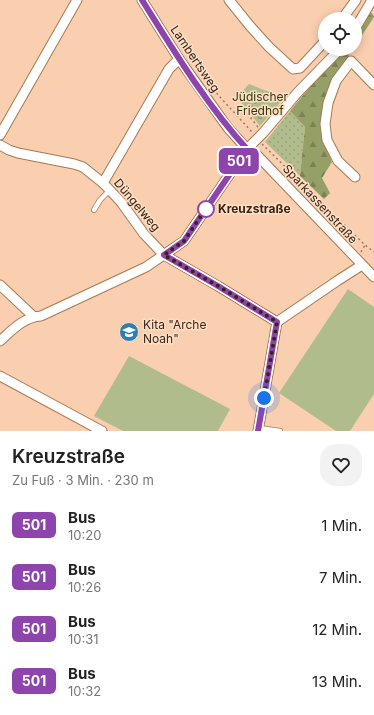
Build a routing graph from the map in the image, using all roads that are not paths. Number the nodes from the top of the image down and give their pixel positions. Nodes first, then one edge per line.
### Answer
1 (77, 0) edge
2 (142, 0) edge
3 (356, 0) edge
4 (372, 0) edge
5 (234, 2) edge
6 (347, 12) edge
7 (362, 17) edge
8 (318, 49) edge
9 (333, 56) edge
10 (179, 59) junction
11 (374, 85) edge
12 (0, 135) edge
13 (0, 145) edge
14 (247, 149) junction
15 (355, 177) dead end
16 (106, 187) junction
17 (94, 210) dead end
18 (164, 255) junction
19 (362, 266) junction
20 (374, 277) edge
21 (0, 284) edge
22 (33, 316) junction
23 (277, 322) junction
24 (0, 341) edge
25 (0, 376) edge
26 (86, 422) junction
27 (258, 429) edge
28 (82, 431) edge
29 (102, 431) edge
30 (280, 431) edge

1 - 12 street
2 - 10 street, Lambertsweg
3 - 6 street
4 - 7 street
5 - 8 street
9 - 14 street
10 - 14 street, Lambertsweg
10 - 16 street
11 - 15 street
13 - 16 street, Düngelweg
14 - 18 street
14 - 19 street, Sparkassenstraße
16 - 17 lane
16 - 18 street, Düngelweg
18 - 22 street
18 - 23 street, Düngelweg
19 - 20 street, Sparkassenstraße
19 - 23 street
21 - 22 street
22 - 24 street
23 - 27 street
25 - 26 street
26 - 28 street
26 - 29 street
27 - 30 lane

